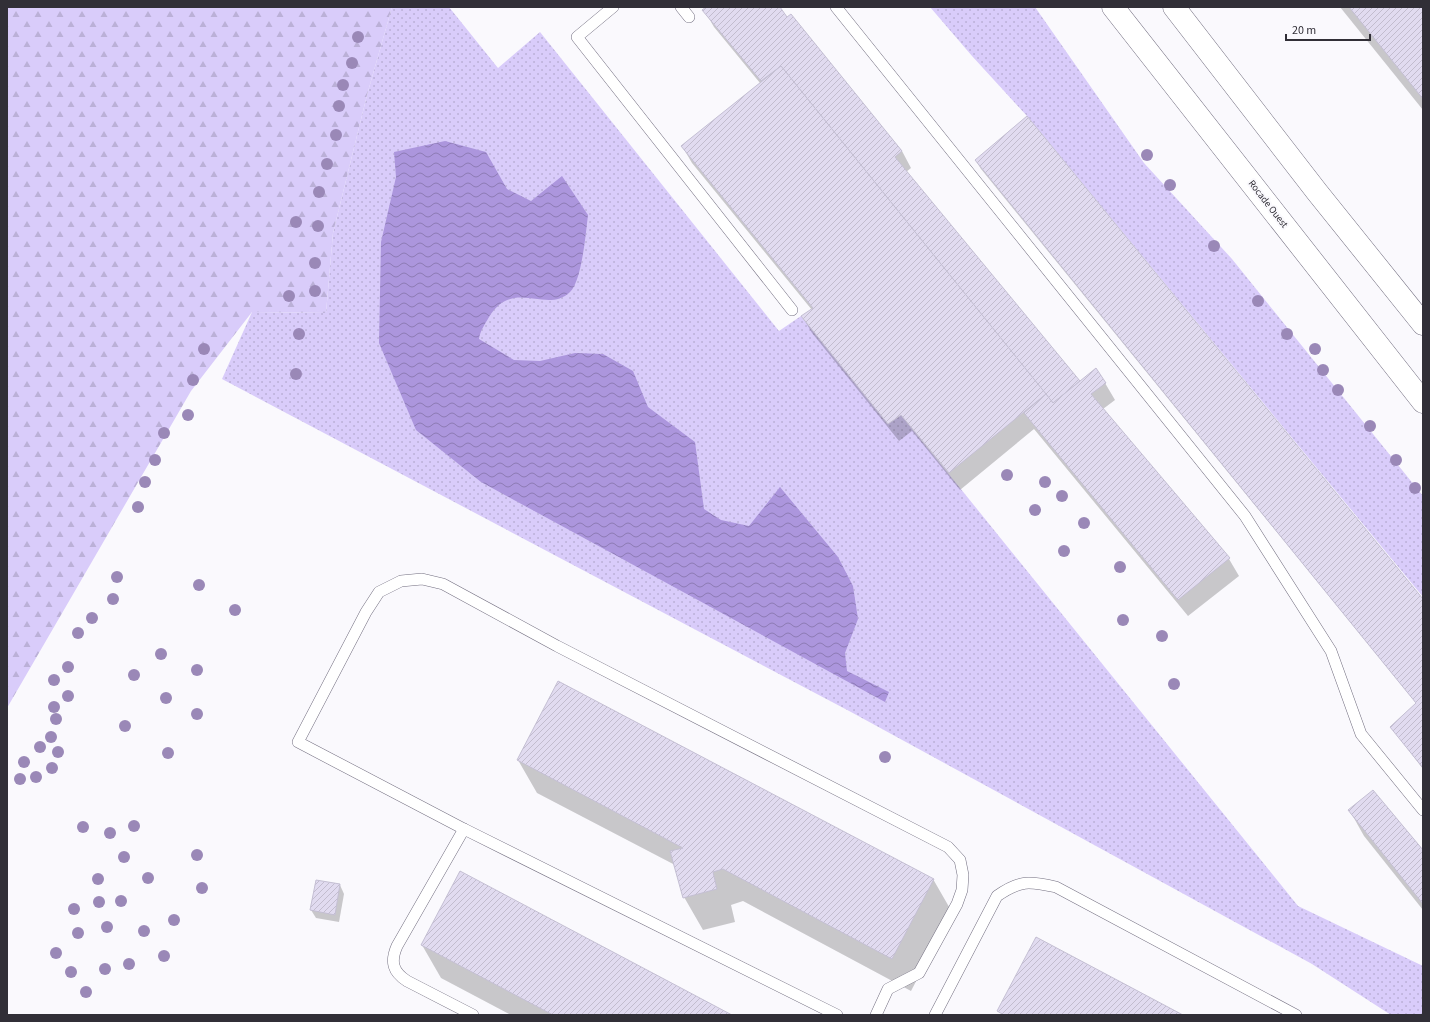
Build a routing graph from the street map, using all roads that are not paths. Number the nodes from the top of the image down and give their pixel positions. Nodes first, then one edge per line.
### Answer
1 (613, 7) edge
2 (681, 7) edge
3 (836, 7) edge
4 (1113, 7) edge
5 (1174, 7) edge
6 (689, 17) dead end
7 (792, 310) dead end
8 (1423, 324) edge
9 (1423, 402) edge
10 (1423, 810) edge
11 (464, 829) junction
12 (472, 1015) edge
13 (837, 1015) edge
14 (876, 1015) edge
15 (935, 1015) edge
16 (1296, 1015) edge

1 - 7 lane
2 - 6 lane
3 - 10 lane
4 - 9 highway, Rocade Ouest
5 - 8 highway
11 - 12 lane
11 - 13 lane
11 - 14 lane
15 - 16 lane

